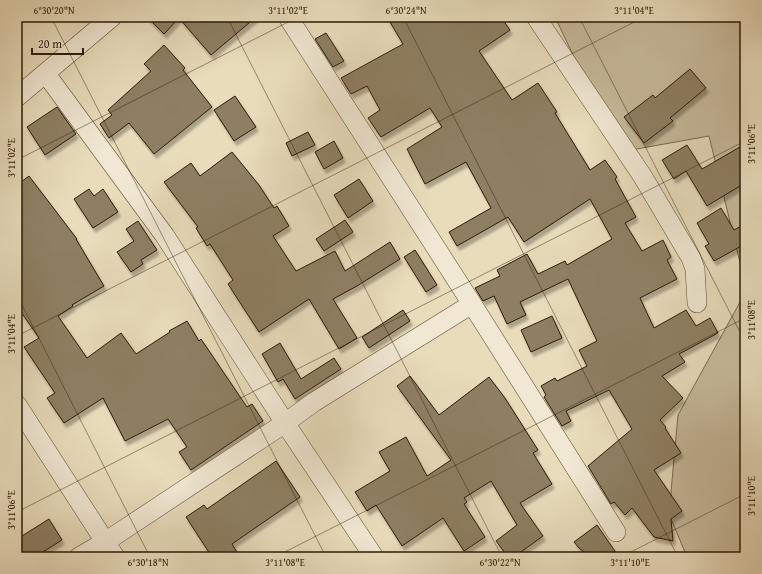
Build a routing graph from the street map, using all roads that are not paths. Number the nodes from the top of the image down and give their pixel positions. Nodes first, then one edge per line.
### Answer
1 (112, 17) edge
2 (288, 17) edge
3 (536, 17) edge
4 (46, 74) junction
5 (17, 97) edge
6 (697, 303) dead end
7 (472, 304) junction
8 (17, 405) edge
9 (285, 423) junction
10 (616, 532) dead end
11 (110, 549) edge
12 (79, 557) edge
13 (374, 557) edge

1 - 4 street
2 - 7 street
3 - 6 street
4 - 5 street
4 - 9 street
7 - 9 street
7 - 10 street
8 - 11 street
9 - 11 street
9 - 13 street
11 - 12 street

